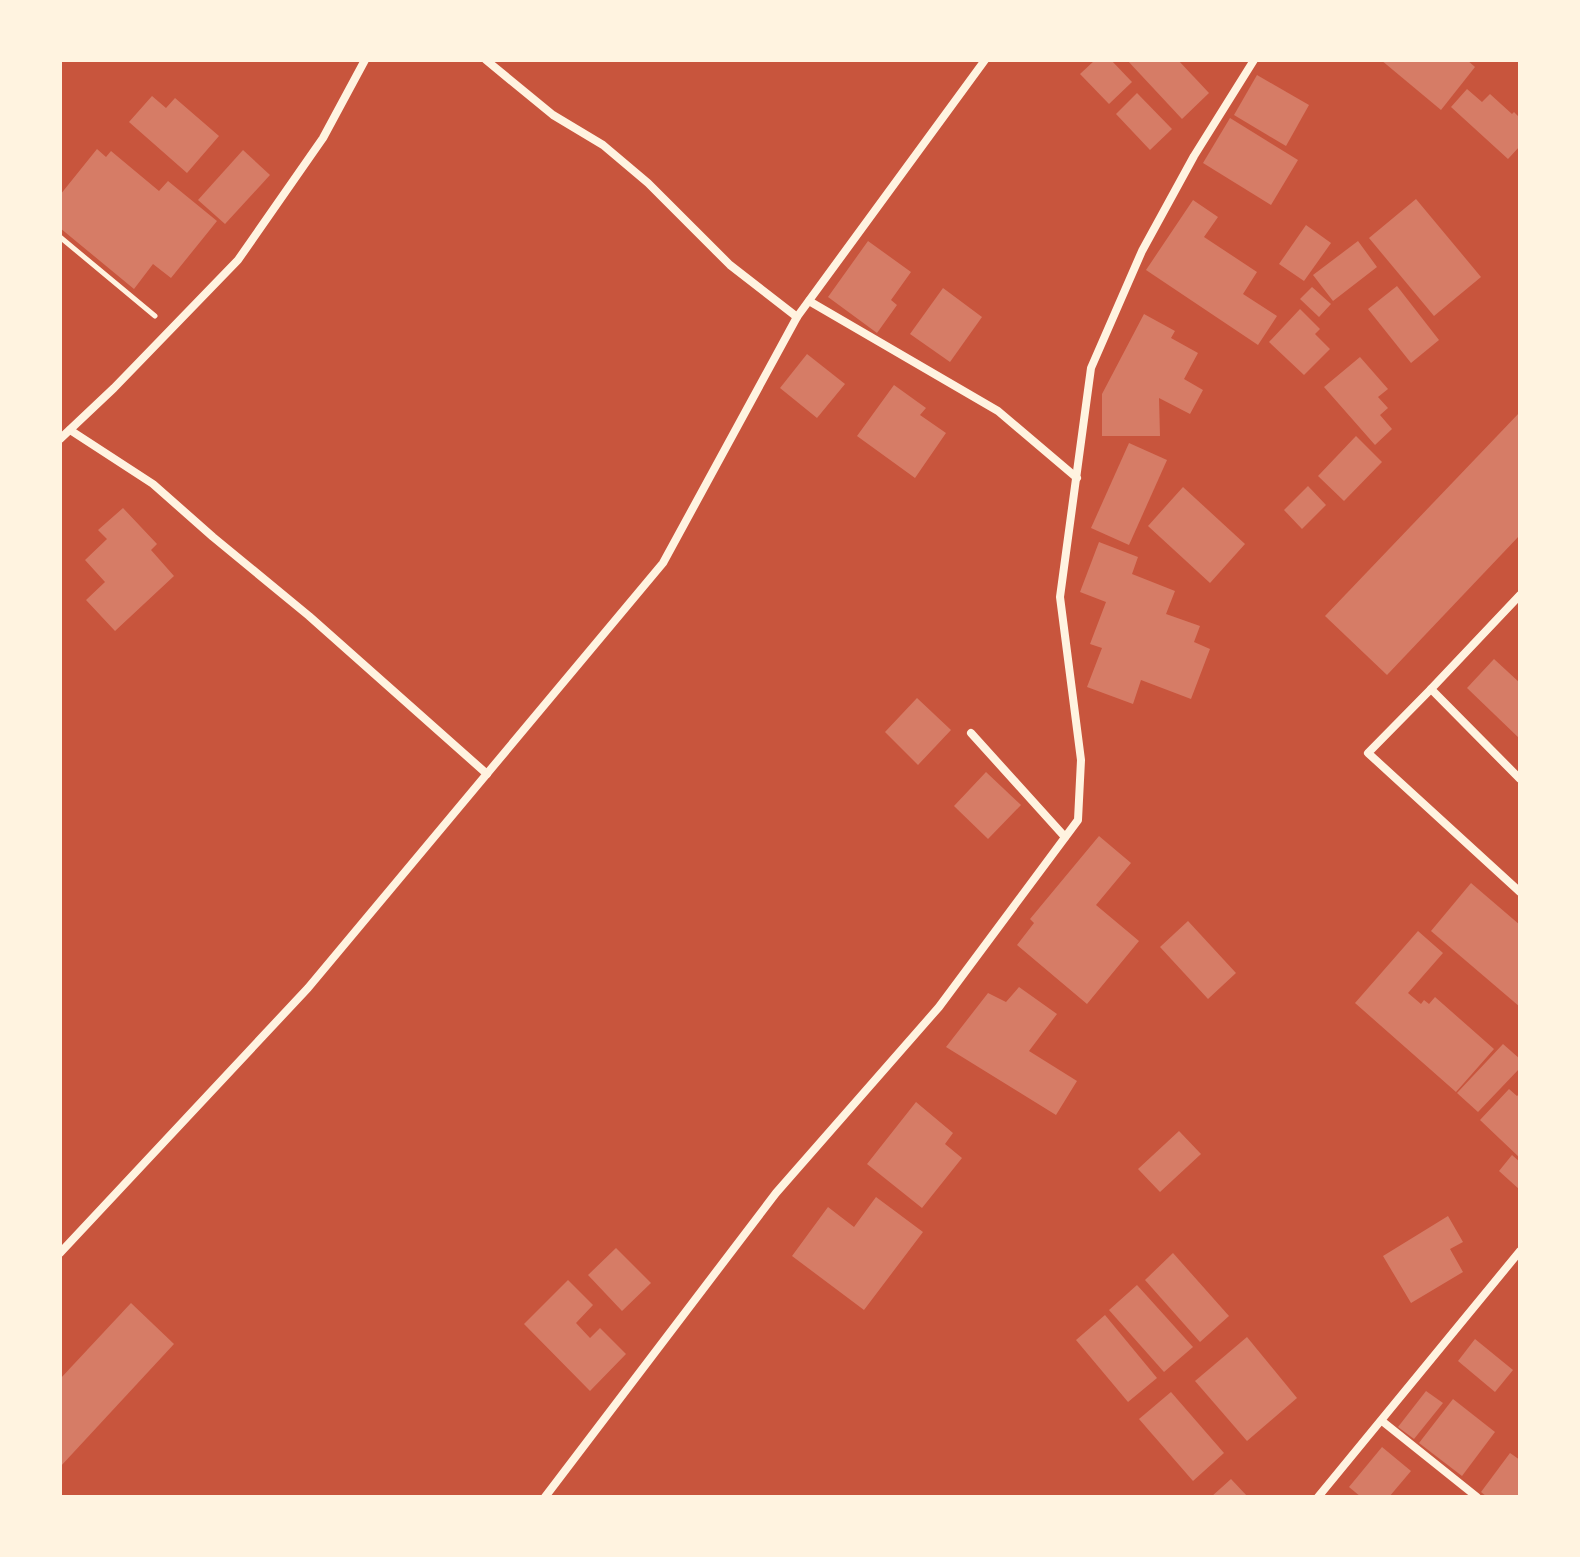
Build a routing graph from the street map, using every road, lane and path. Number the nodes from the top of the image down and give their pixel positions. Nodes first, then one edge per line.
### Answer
1 (365, 60) edge
2 (486, 60) edge
3 (985, 60) edge
4 (1254, 60) edge
5 (60, 237) edge
6 (809, 301) junction
7 (797, 317) junction
8 (171, 329) junction
9 (70, 430) junction
10 (60, 439) edge
11 (1077, 478) junction
12 (1520, 595) edge
13 (1431, 689) junction
14 (971, 733) dead end
15 (487, 774) junction
16 (1520, 779) edge
17 (1065, 837) junction
18 (1520, 892) edge
19 (1520, 1251) edge
20 (60, 1253) edge
21 (1382, 1421) junction
22 (545, 1497) edge
23 (1318, 1497) edge
24 (1477, 1497) edge

1 - 8 street
2 - 7 street
3 - 6 street
4 - 11 street
5 - 8 path
6 - 7 street
6 - 11 street
7 - 15 street
8 - 9 street
9 - 10 street
9 - 15 street
11 - 17 street
12 - 13 street
13 - 16 street
13 - 18 street
14 - 17 street
15 - 20 street
17 - 22 street
19 - 21 street
21 - 23 street
21 - 24 street

